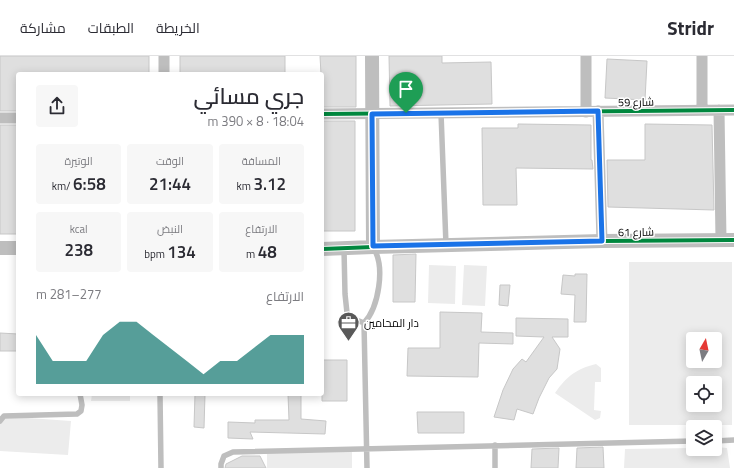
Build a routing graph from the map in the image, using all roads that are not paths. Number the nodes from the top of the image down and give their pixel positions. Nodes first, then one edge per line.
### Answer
1 (164, 56) edge
2 (372, 56) edge
3 (586, 56) edge
4 (702, 56) edge
5 (164, 72) edge
6 (702, 110) junction
7 (720, 110) junction
8 (734, 110) edge
9 (598, 111) junction
10 (586, 112) junction
11 (441, 113) junction
12 (324, 114) edge
13 (372, 114) junction
14 (0, 118) edge
15 (16, 118) edge
16 (727, 240) edge
17 (602, 241) junction
18 (446, 245) junction
19 (373, 246) junction
20 (0, 248) edge
21 (16, 248) edge
22 (324, 249) edge
23 (344, 249) junction
24 (364, 323) junction
25 (80, 396) edge
26 (160, 396) edge
27 (0, 421) edge
28 (734, 440) edge
29 (686, 441) edge
30 (722, 441) edge
31 (495, 445) junction
32 (367, 449) junction
33 (161, 468) edge
34 (221, 468) edge
35 (367, 468) edge
36 (495, 468) edge

1 - 5 street
2 - 13 street
3 - 10 street
4 - 6 street
6 - 7 street, شارع 59
6 - 9 street, شارع 59
7 - 8 street, شارع 59
7 - 16 street
9 - 10 street, شارع 59
9 - 17 street
10 - 11 street, شارع 59
11 - 13 street, شارع 59
11 - 18 lane
12 - 13 street, شارع 59
13 - 19 street
14 - 15 street
16 - 17 street, شارع 61
17 - 18 street, شارع 61
18 - 19 street, شارع 61
19 - 23 street, شارع 61
19 - 24 lane
20 - 21 street
22 - 23 street, شارع 61
23 - 24 lane
24 - 32 lane
25 - 27 lane
26 - 33 lane
28 - 30 lane
29 - 31 lane
31 - 32 lane
31 - 36 lane
32 - 34 lane
32 - 35 lane

